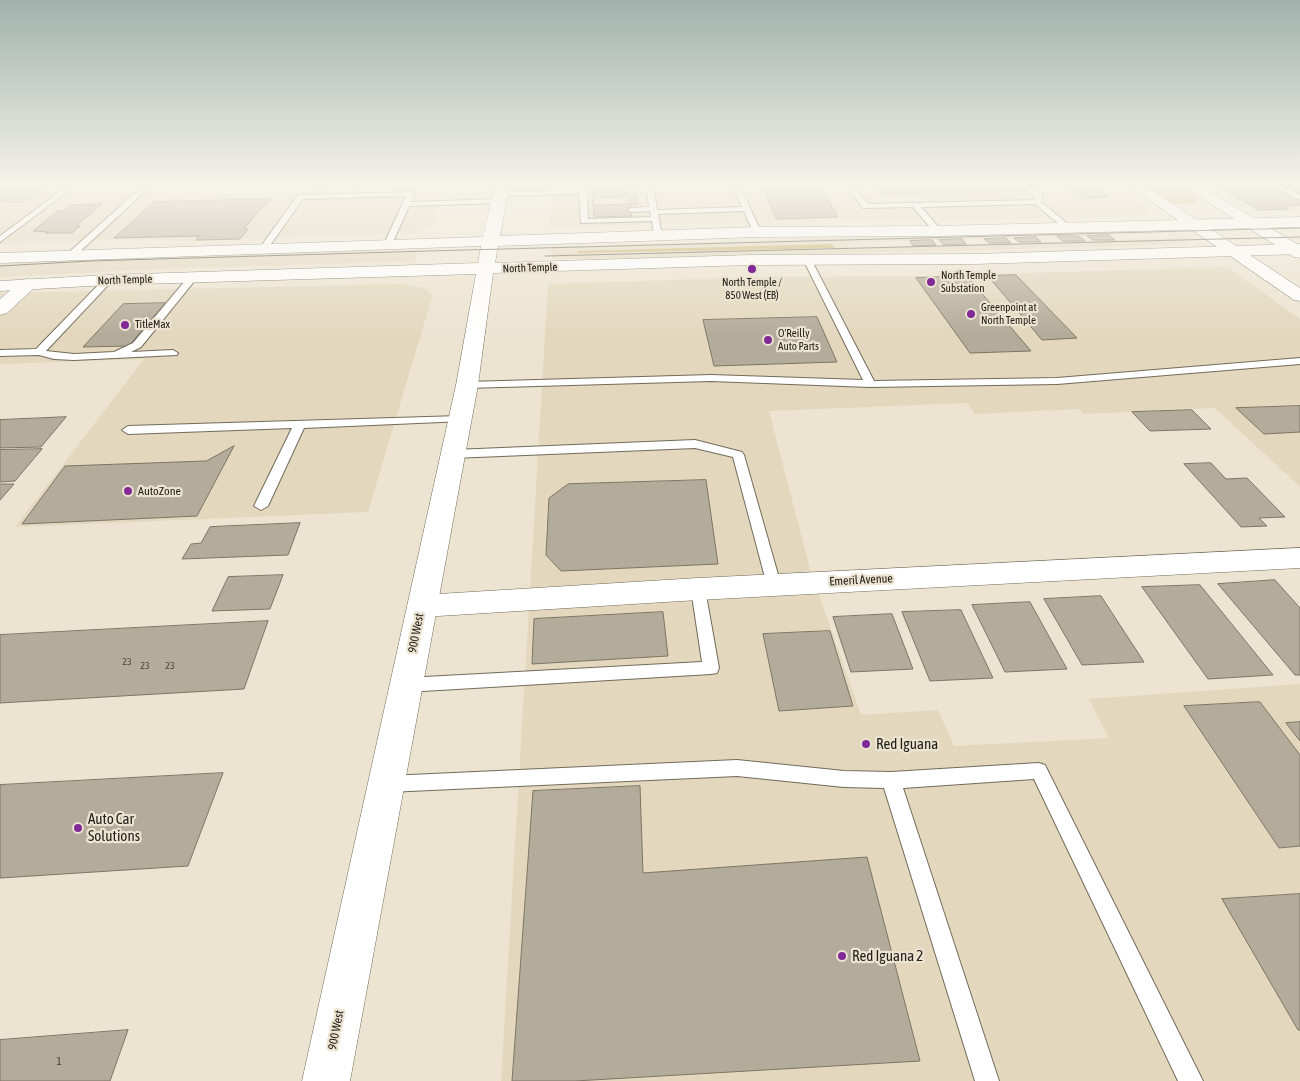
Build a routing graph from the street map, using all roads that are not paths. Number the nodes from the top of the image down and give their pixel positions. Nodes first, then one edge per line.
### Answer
1 (94, 234) edge
2 (274, 234) edge
3 (393, 234) edge
4 (492, 234) edge
5 (534, 234) edge
6 (1211, 234) edge
7 (1270, 234) edge
8 (491, 240) junction
9 (388, 244) junction
10 (263, 249) junction
11 (1235, 251) junction
12 (1298, 251) edge
13 (70, 256) junction
14 (0, 258) edge
15 (808, 261) junction
16 (485, 269) junction
17 (193, 277) junction
18 (108, 280) junction
19 (28, 284) junction
20 (0, 286) edge
21 (1300, 296) edge
22 (0, 309) edge
23 (39, 352) junction
24 (172, 353) dead end
25 (0, 354) edge
26 (116, 355) junction
27 (1300, 361) edge
28 (870, 384) junction
29 (467, 385) junction
30 (460, 419) junction
31 (299, 425) junction
32 (128, 430) dead end
33 (453, 454) junction
34 (261, 506) dead end
35 (1300, 558) edge
36 (774, 585) junction
37 (698, 589) junction
38 (422, 606) junction
39 (406, 685) junction
40 (891, 780) junction
41 (385, 784) junction
42 (326, 1081) edge
43 (987, 1081) edge
44 (1191, 1081) edge

1 - 13 lane
2 - 10 lane
3 - 9 lane
4 - 8 main road, 900 West
5 - 8 main road
6 - 11 main road
7 - 12 main road
8 - 9 main road
8 - 16 main road, 900 West
9 - 10 main road
10 - 13 main road
11 - 12 main road, North Temple
11 - 15 main road, North Temple
11 - 21 main road
13 - 14 main road
15 - 16 main road, North Temple
15 - 28 lane
16 - 17 main road, North Temple
16 - 29 main road, 900 West
17 - 18 main road, North Temple
17 - 26 lane
18 - 19 main road, North Temple
18 - 23 lane
19 - 20 main road, North Temple
19 - 22 main road
23 - 25 lane
23 - 26 lane
24 - 26 lane
27 - 28 lane
28 - 29 lane
29 - 30 main road, 900 West
30 - 31 lane
30 - 33 main road, 900 West
31 - 32 lane
31 - 34 lane
33 - 36 lane
33 - 38 main road, 900 West
35 - 36 main road, Emeril Avenue
36 - 37 main road, Emeril Avenue
37 - 38 main road, Emeril Avenue
37 - 39 lane
38 - 39 main road, 900 West
39 - 41 main road, 900 West
40 - 41 lane
40 - 43 lane
40 - 44 lane
41 - 42 main road, 900 West

